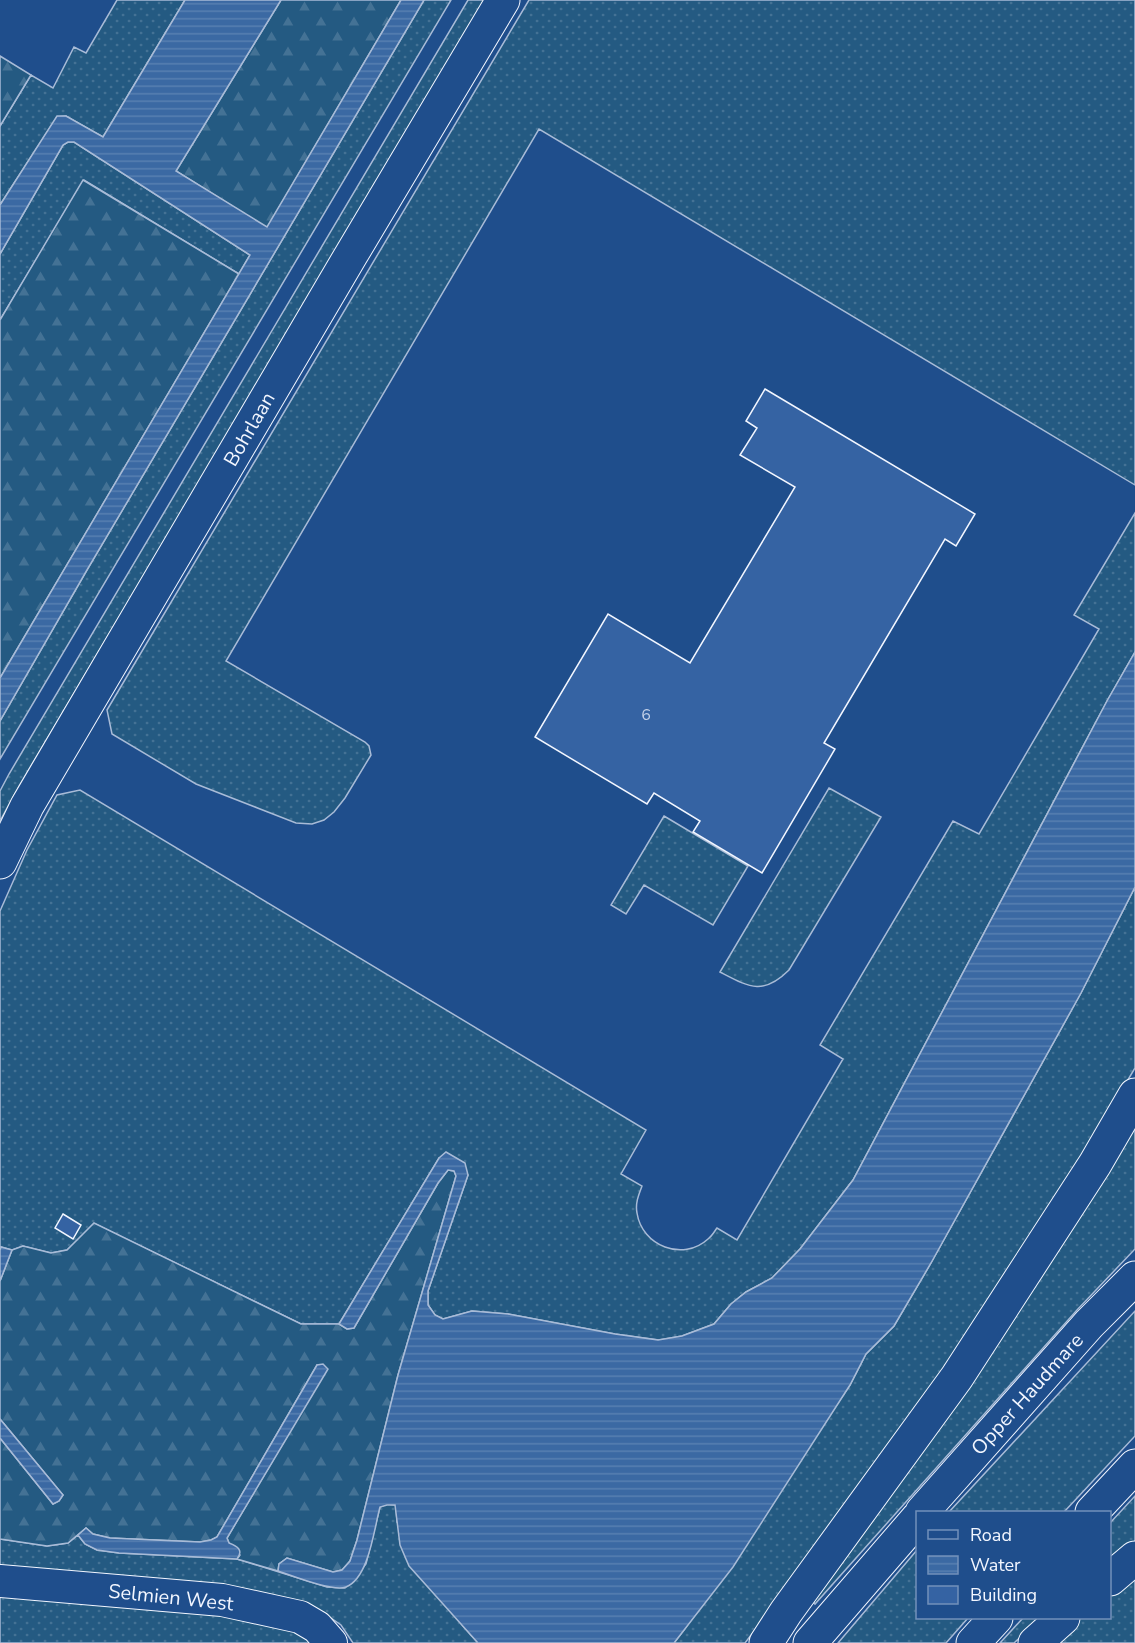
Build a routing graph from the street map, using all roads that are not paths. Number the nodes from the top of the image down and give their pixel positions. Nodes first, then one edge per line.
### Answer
1 (503, 0) edge
2 (0, 862) edge
3 (1135, 1095) edge
4 (1135, 1278) edge
5 (1135, 1467) edge
6 (923, 1511) edge
7 (1093, 1511) edge
8 (916, 1520) edge
9 (1135, 1558) edge
10 (1111, 1578) edge
11 (0, 1581) edge
12 (994, 1619) edge
13 (1061, 1619) edge
14 (331, 1643) edge
15 (766, 1643) edge
16 (810, 1643) edge
17 (973, 1643) edge
18 (1035, 1643) edge

1 - 2 main road, Bohrlaan
3 - 15 main road
4 - 6 main road, Opper Haudmare
5 - 7 main road
8 - 16 main road
9 - 10 main road
11 - 14 street, Selmien West
12 - 17 main road
13 - 18 main road

